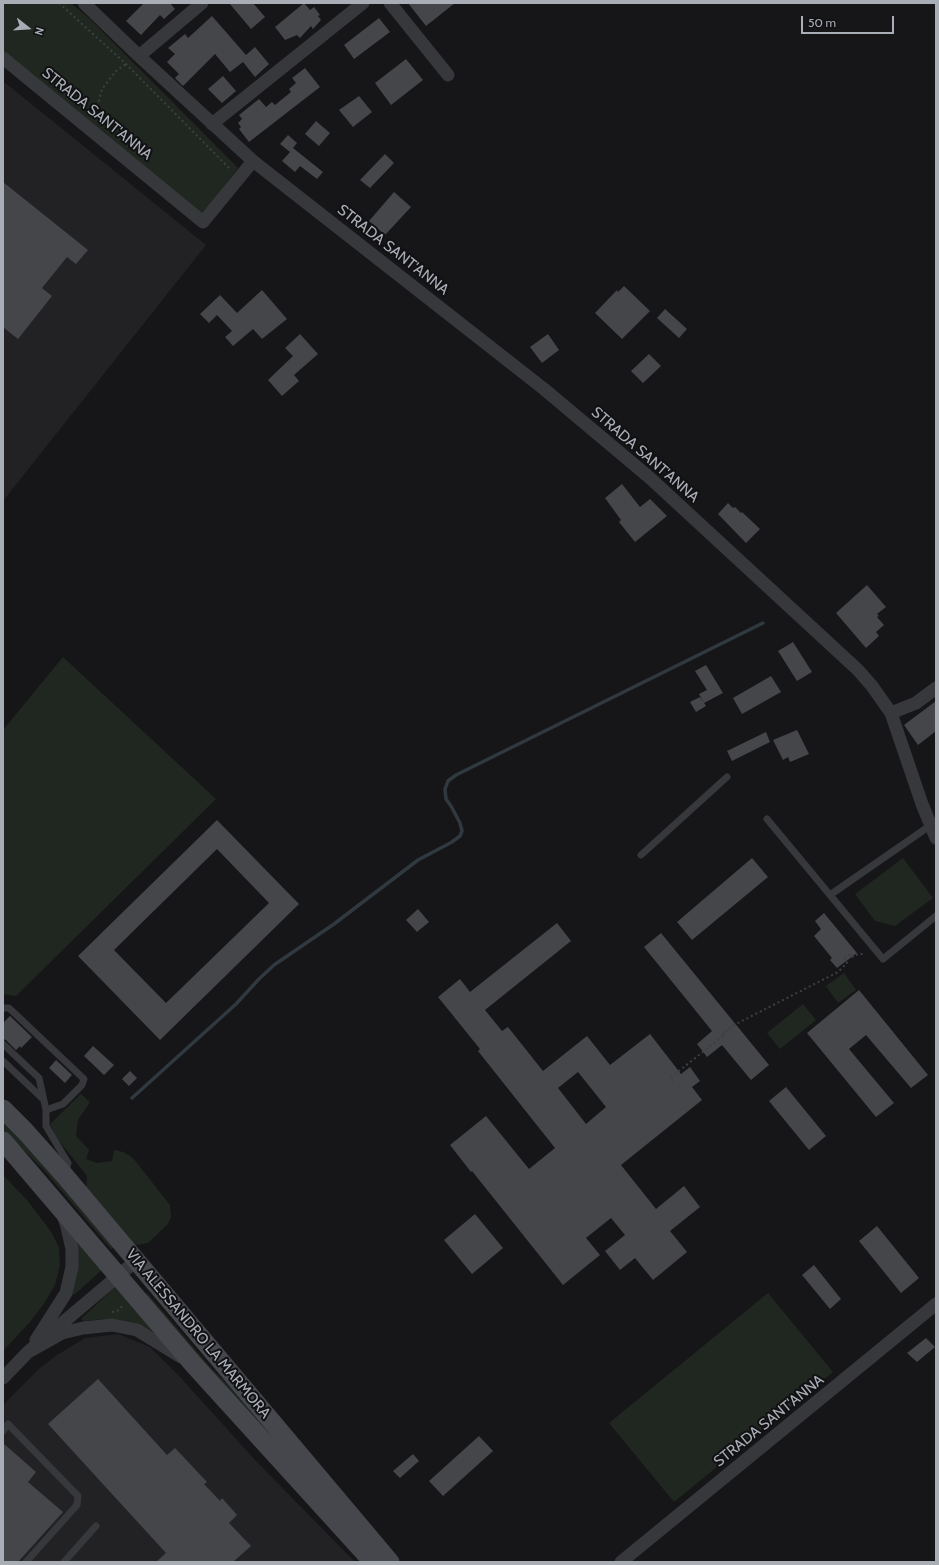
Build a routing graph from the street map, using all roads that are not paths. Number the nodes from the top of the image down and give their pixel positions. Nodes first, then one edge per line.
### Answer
1 (84, 3) edge
2 (202, 3) edge
3 (363, 3) edge
4 (390, 3) edge
5 (139, 56) junction
6 (3, 58) edge
7 (448, 75) dead end
8 (212, 124) junction
9 (253, 161) junction
10 (936, 688) edge
11 (891, 714) junction
12 (727, 777) dead end
13 (767, 819) dead end
14 (931, 825) junction
15 (936, 838) edge
16 (641, 855) dead end
17 (830, 895) junction
18 (936, 916) edge
19 (3, 1008) edge
20 (3, 1044) edge
21 (3, 1061) edge
22 (44, 1099) junction
23 (3, 1109) edge
24 (46, 1110) junction
25 (3, 1141) edge
26 (65, 1176) junction
27 (60, 1209) junction
28 (137, 1260) junction
29 (119, 1276) junction
30 (936, 1304) edge
31 (28, 1352) junction
32 (194, 1365) junction
33 (3, 1378) edge
34 (3, 1431) edge
35 (96, 1526) dead end
36 (26, 1562) edge
37 (64, 1562) edge
38 (373, 1562) edge
39 (390, 1562) edge
40 (621, 1562) edge

1 - 5 street, STRADA SANT'ANNA
2 - 5 street
3 - 8 street
4 - 7 street
5 - 8 street, STRADA SANT'ANNA
6 - 9 street, STRADA SANT'ANNA
8 - 9 street, STRADA SANT'ANNA
9 - 11 street, STRADA SANT'ANNA
10 - 11 street
11 - 14 street, STRADA SANT'ANNA
12 - 16 lane
13 - 17 lane
14 - 15 street, STRADA SANT'ANNA
14 - 17 lane
17 - 18 lane
19 - 24 lane
20 - 22 lane
21 - 22 lane
22 - 24 lane
23 - 26 main road, VIA ALESSANDRO LA MARMORA
24 - 26 lane
25 - 27 main road, VIA ALESSANDRO LA MARMORA
26 - 28 main road, VIA ALESSANDRO LA MARMORA
27 - 29 main road, VIA ALESSANDRO LA MARMORA
27 - 31 street
28 - 29 street
28 - 39 main road, VIA ALESSANDRO LA MARMORA
29 - 31 street
29 - 32 main road, VIA ALESSANDRO LA MARMORA
30 - 40 street, STRADA SANT'ANNA
31 - 32 street
31 - 33 street
32 - 38 main road, VIA ALESSANDRO LA MARMORA
34 - 36 lane
35 - 37 lane

